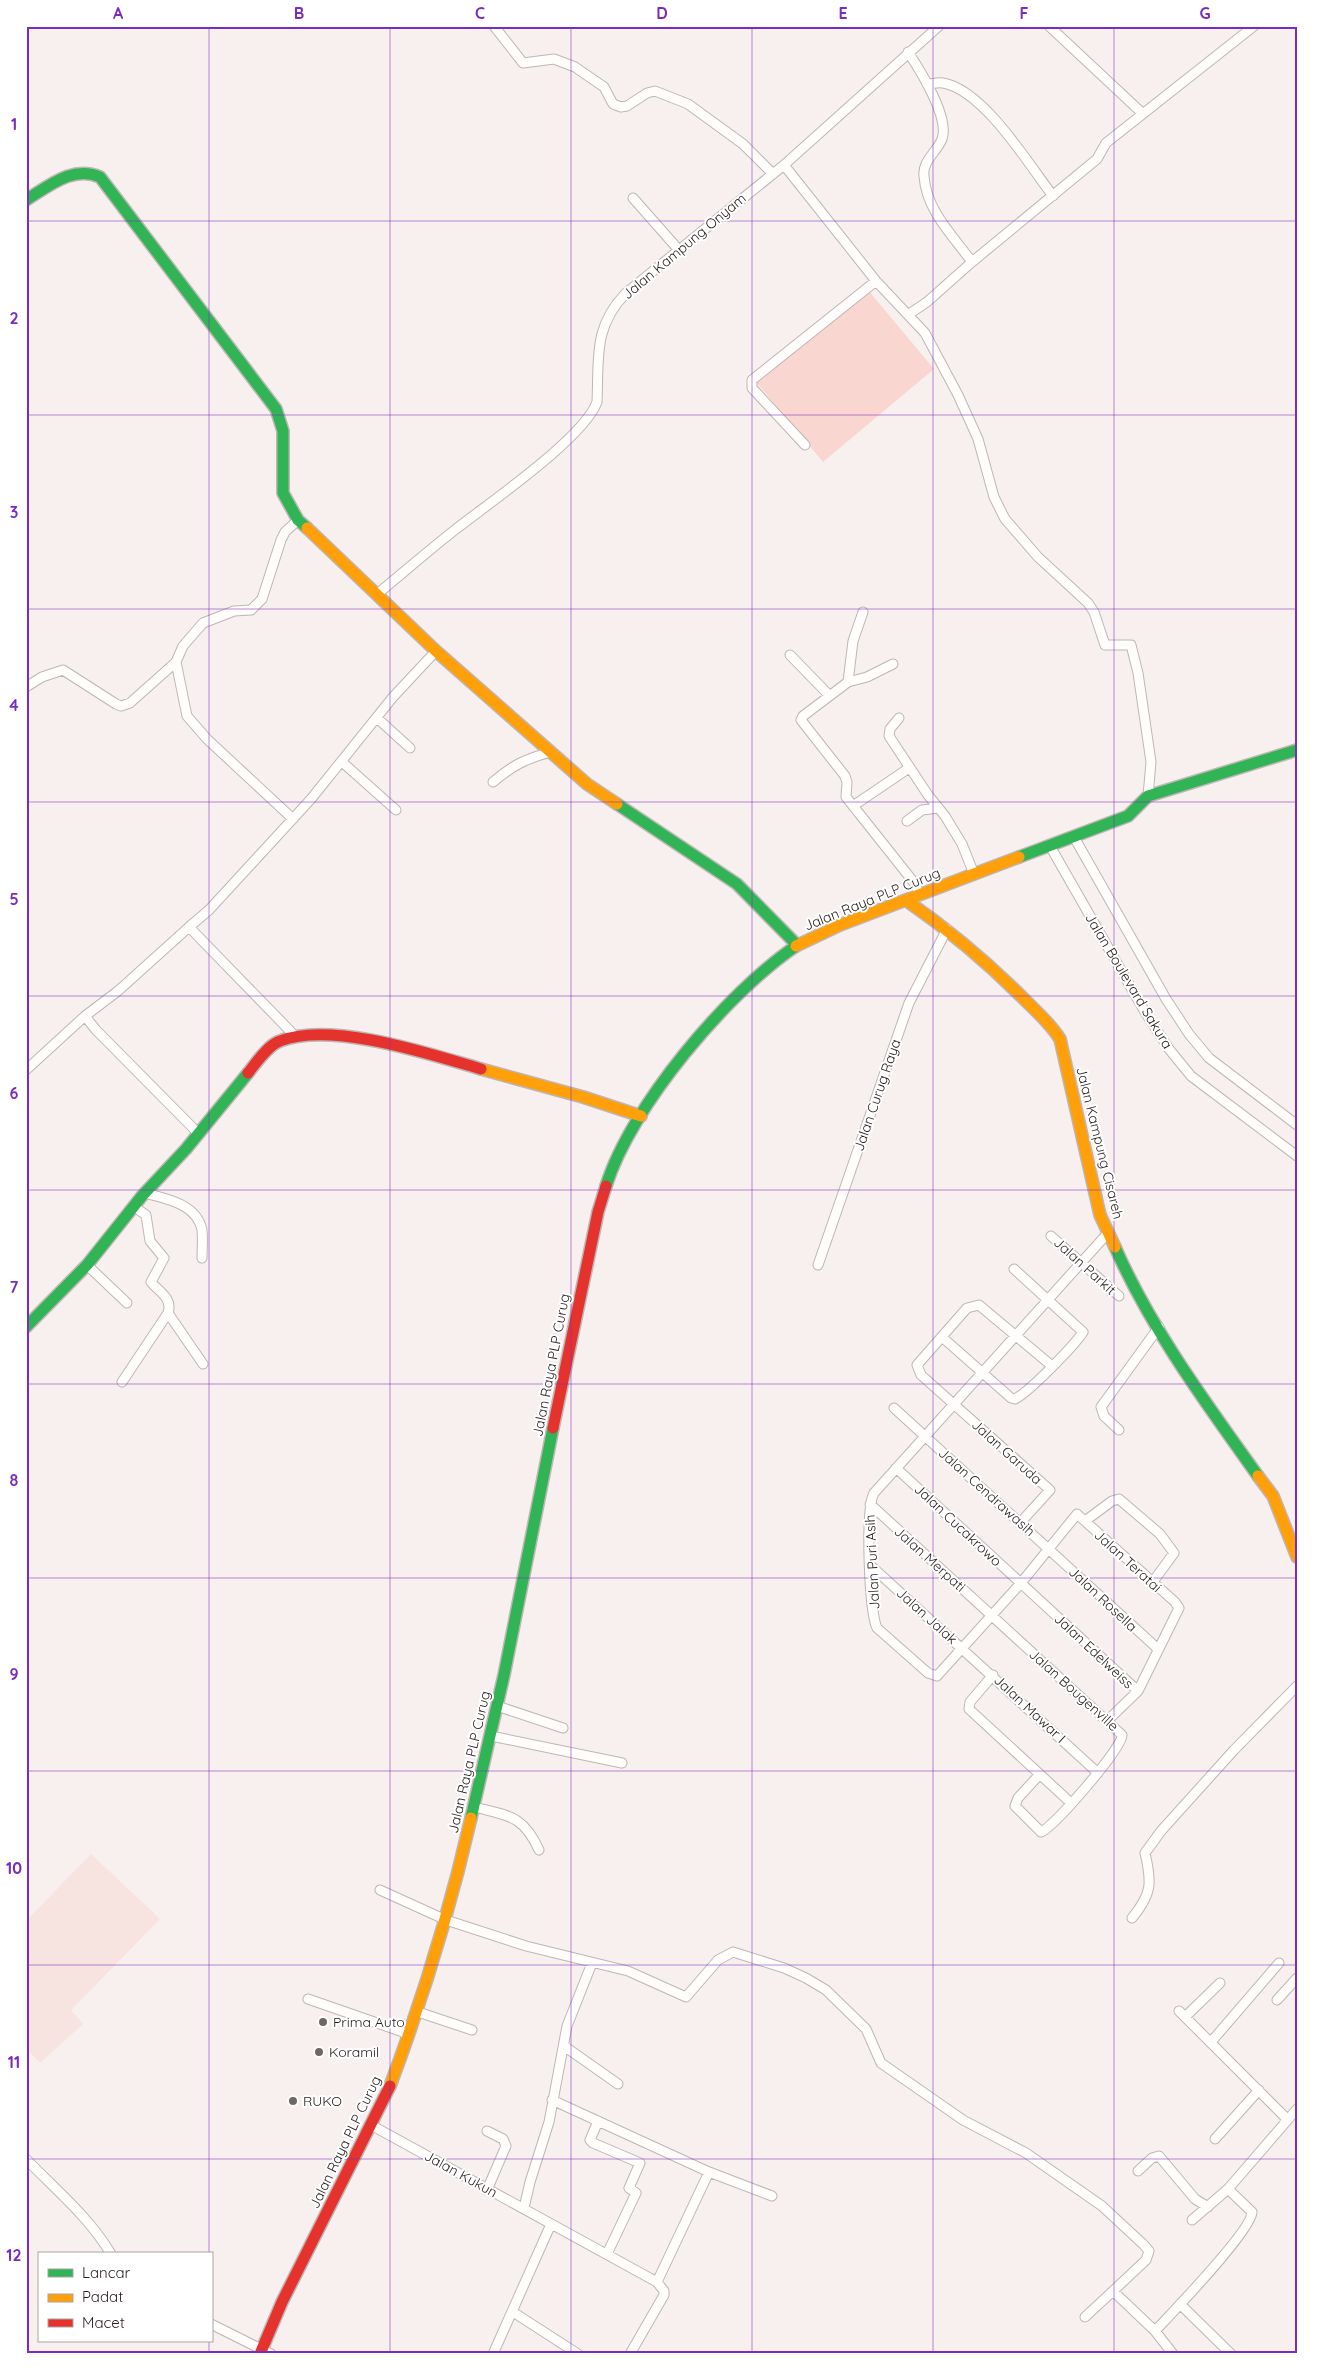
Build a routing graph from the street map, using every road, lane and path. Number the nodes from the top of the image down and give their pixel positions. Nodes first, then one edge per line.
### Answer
1 (494, 26) edge
2 (939, 26) edge
3 (1049, 26) edge
4 (1254, 26) edge
5 (908, 52) junction
6 (927, 84) junction
7 (1142, 113) junction
8 (784, 165) junction
9 (773, 174) junction
10 (1053, 196) junction
11 (633, 198) dead end
12 (26, 200) edge
13 (678, 249) junction
14 (972, 262) junction
15 (876, 281) junction
16 (909, 314) junction
17 (805, 445) dead end
18 (298, 520) junction
19 (376, 595) junction
20 (863, 612) dead end
21 (436, 651) junction
22 (790, 655) dead end
23 (176, 662) junction
24 (893, 664) dead end
25 (848, 682) junction
26 (26, 687) edge
27 (829, 695) junction
28 (377, 718) junction
29 (899, 718) dead end
30 (410, 748) dead end
31 (1297, 750) edge
32 (551, 752) junction
33 (342, 762) junction
34 (909, 768) junction
35 (493, 782) dead end
36 (1148, 796) junction
37 (853, 806) junction
38 (938, 808) junction
39 (396, 810) dead end
40 (293, 819) junction
41 (907, 821) dead end
42 (1074, 837) junction
43 (1050, 846) junction
44 (974, 874) junction
45 (919, 896) junction
46 (907, 901) junction
47 (189, 927) junction
48 (947, 929) junction
49 (797, 945) junction
50 (85, 1016) junction
51 (296, 1037) junction
52 (26, 1070) edge
53 (640, 1116) junction
54 (1297, 1125) edge
55 (199, 1134) junction
56 (1297, 1156) edge
57 (144, 1193) junction
58 (133, 1206) junction
59 (1107, 1234) junction
60 (1050, 1236) dead end
61 (202, 1258) dead end
62 (1080, 1263) junction
63 (87, 1265) junction
64 (818, 1265) dead end
65 (1014, 1269) dead end
66 (1119, 1296) dead end
67 (1049, 1300) junction
68 (127, 1303) dead end
69 (168, 1313) junction
70 (1159, 1327) junction
71 (26, 1328) edge
72 (1015, 1335) junction
73 (942, 1337) junction
74 (202, 1364) dead end
75 (1052, 1366) junction
76 (982, 1370) junction
77 (122, 1382) dead end
78 (954, 1403) junction
79 (894, 1408) dead end
80 (1120, 1430) dead end
81 (924, 1436) junction
82 (896, 1468) junction
83 (870, 1504) junction
84 (1077, 1514) joint
85 (1085, 1521) junction
86 (1020, 1523) junction
87 (1049, 1548) junction
88 (1297, 1557) edge
89 (870, 1565) junction
90 (1020, 1583) junction
91 (1152, 1583) junction
92 (990, 1614) junction
93 (961, 1646) junction
94 (1158, 1649) junction
95 (993, 1675) junction
96 (1297, 1686) edge
97 (1138, 1691) junction
98 (497, 1706) junction
99 (1108, 1720) junction
100 (563, 1728) dead end
101 (491, 1736) junction
102 (622, 1763) dead end
103 (1098, 1773) junction
104 (1040, 1774) junction
105 (1071, 1803) junction
106 (474, 1807) junction
107 (539, 1850) dead end
108 (380, 1890) dead end
109 (1132, 1918) dead end
110 (446, 1920) junction
111 (592, 1963) junction
112 (1279, 1964) dead end
113 (1297, 1978) edge
114 (1220, 1983) dead end
115 (308, 1999) dead end
116 (1277, 2000) dead end
117 (418, 2012) junction
118 (472, 2030) dead end
119 (408, 2037) junction
120 (1211, 2042) junction
121 (564, 2046) junction
122 (618, 2084) dead end
123 (1259, 2090) junction
124 (552, 2100) junction
125 (1293, 2115) edge
126 (598, 2121) junction
127 (371, 2125) junction
128 (487, 2131) dead end
129 (1215, 2140) dead end
130 (26, 2159) edge
131 (1138, 2171) dead end
132 (709, 2172) junction
133 (1228, 2189) junction
134 (487, 2190) junction
135 (772, 2196) dead end
136 (1208, 2207) junction
137 (524, 2208) junction
138 (1192, 2220) dead end
139 (551, 2224) junction
140 (110, 2252) edge
141 (607, 2254) junction
142 (657, 2282) junction
143 (1113, 2291) junction
144 (1180, 2304) junction
145 (513, 2312) junction
146 (1084, 2317) dead end
147 (212, 2325) edge
148 (1155, 2331) junction
149 (264, 2353) edge
150 (493, 2354) edge
151 (578, 2354) edge
152 (630, 2354) edge
153 (1173, 2354) edge
154 (1231, 2354) edge

1 - 9 street
2 - 5 street, Jalan Kampung Onyam
3 - 7 street
4 - 7 street
5 - 6 street
5 - 8 street, Jalan Kampung Onyam
6 - 10 street
6 - 14 street
7 - 10 street
8 - 9 street, Jalan Kampung Onyam
8 - 15 street
9 - 13 street, Jalan Kampung Onyam
10 - 14 street
11 - 13 street
12 - 18 main road
13 - 19 street, Jalan Kampung Onyam
14 - 16 street
15 - 16 street
15 - 17 street
16 - 36 street
18 - 19 main road
18 - 23 street
19 - 21 main road
20 - 25 street
21 - 28 street
21 - 32 main road
22 - 27 street
23 - 26 street
23 - 40 street
24 - 25 street
25 - 27 street
27 - 37 street
28 - 30 street
28 - 33 street
29 - 34 street
31 - 36 main road, Jalan Raya PLP Curug
32 - 35 street
32 - 49 main road
33 - 39 street
33 - 40 street
34 - 37 street
34 - 38 street
36 - 42 main road, Jalan Raya PLP Curug
37 - 45 street
38 - 41 street
38 - 44 street
40 - 47 street
42 - 43 main road, Jalan Raya PLP Curug
42 - 54 street, Jalan Boulevard Sakura
43 - 44 main road, Jalan Raya PLP Curug
43 - 56 street, Jalan Boulevard Sakura
44 - 45 main road, Jalan Raya PLP Curug
45 - 46 main road, Jalan Raya PLP Curug
46 - 48 main road, Jalan Kampung Cisareh
46 - 49 main road, Jalan Raya PLP Curug
47 - 50 street
47 - 51 street
48 - 59 main road, Jalan Kampung Cisareh
48 - 64 street, Jalan Curug Raya
49 - 53 main road, Jalan Raya PLP Curug
50 - 52 street
50 - 55 street
51 - 53 main road
51 - 55 main road
53 - 98 main road, Jalan Raya PLP Curug
55 - 57 main road
57 - 58 main road
57 - 61 street
58 - 63 main road
58 - 69 street
59 - 62 street, Jalan Puri Asih
59 - 70 main road, Jalan Kampung Cisareh
60 - 62 street, Jalan Parkit
62 - 66 street, Jalan Parkit
62 - 67 street, Jalan Puri Asih
63 - 68 street
63 - 71 main road
65 - 67 street
67 - 72 street, Jalan Puri Asih
67 - 75 street
69 - 74 street
69 - 77 street
70 - 80 street
70 - 88 main road, Jalan Kampung Cisareh
72 - 73 street
72 - 75 street
72 - 76 street, Jalan Puri Asih
73 - 76 street
73 - 78 street
75 - 76 street
76 - 78 street, Jalan Puri Asih
78 - 81 street, Jalan Puri Asih
78 - 86 street, Jalan Garuda
79 - 81 street, Jalan Cendrawasih
81 - 82 street, Jalan Puri Asih
81 - 86 street, Jalan Cendrawasih
82 - 83 street, Jalan Puri Asih
82 - 90 street, Jalan Cucakrowo
83 - 89 street, Jalan Puri Asih
83 - 92 street, Jalan Merpati
84 - 85 street, Jalan Teratai
84 - 87 street, Jalan Puri Asih
85 - 91 street, Jalan Teratai
85 - 91 street
86 - 87 street, Jalan Cendrawasih
87 - 90 street, Jalan Puri Asih
87 - 94 street, Jalan Rosella
89 - 93 street, Jalan Jalak
89 - 93 street, Jalan Puri Asih
90 - 92 street, Jalan Puri Asih
90 - 97 street, Jalan Edelweiss
91 - 94 street, Jalan Teratai
92 - 93 street, Jalan Puri Asih
92 - 99 street, Jalan Bougenville
93 - 95 street, Jalan Mawar I
94 - 97 street
95 - 103 street, Jalan Mawar I
95 - 104 street
96 - 109 street
97 - 99 street, Jalan Edelweiss
98 - 100 street
98 - 101 main road, Jalan Raya PLP Curug
99 - 103 street, Jalan Bougenville
101 - 102 street
101 - 106 main road, Jalan Raya PLP Curug
103 - 105 street
104 - 105 street
104 - 105 street
106 - 107 street
106 - 110 main road, Jalan Raya PLP Curug
108 - 110 street
110 - 111 street
110 - 117 main road, Jalan Raya PLP Curug
111 - 121 street
111 - 143 street
112 - 120 street
113 - 116 street
114 - 120 street
115 - 119 street
117 - 118 street
117 - 119 main road, Jalan Raya PLP Curug
119 - 127 main road, Jalan Raya PLP Curug
120 - 123 street
121 - 122 street
121 - 124 street
123 - 125 street
123 - 129 street
124 - 126 street
124 - 137 street
125 - 133 street
126 - 132 street
126 - 141 street
127 - 134 street, Jalan Kukun
127 - 149 main road, Jalan Raya PLP Curug
128 - 134 street
130 - 140 street
131 - 136 street
132 - 135 street
132 - 142 street
133 - 136 street
133 - 144 street
134 - 137 street, Jalan Kukun
136 - 138 street
137 - 139 street, Jalan Kukun
139 - 141 street, Jalan Kukun
139 - 145 street
141 - 142 street, Jalan Kukun
142 - 152 street
143 - 146 street
143 - 148 street
144 - 148 street
144 - 154 street
145 - 150 street
145 - 151 street
147 - 149 street
148 - 153 street

